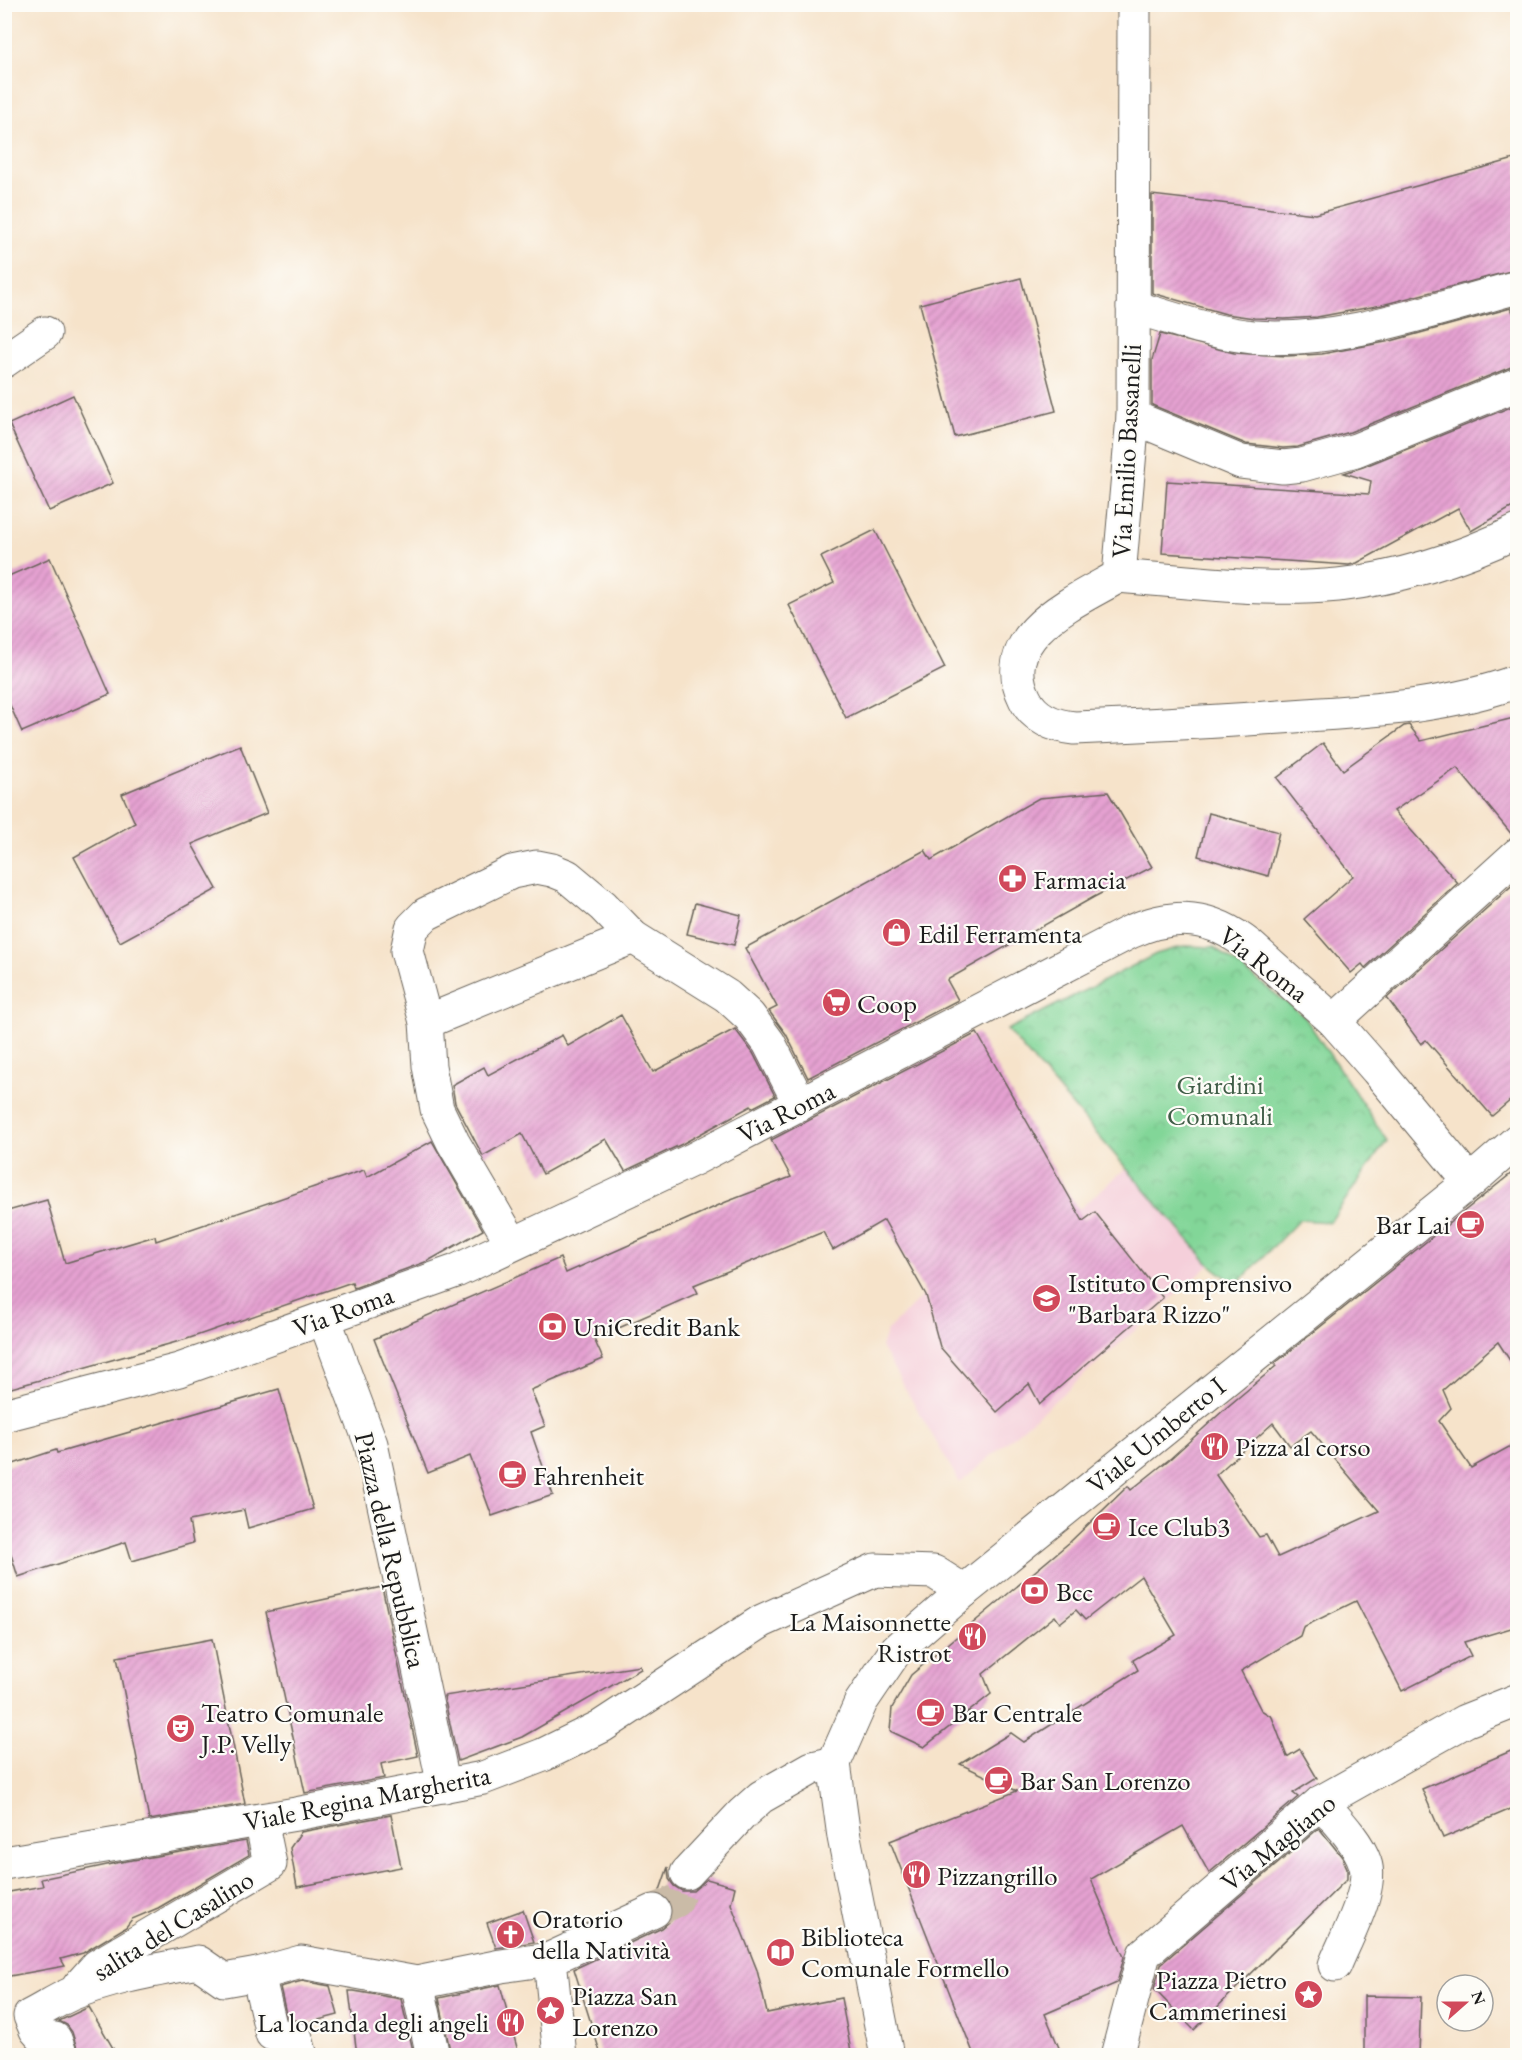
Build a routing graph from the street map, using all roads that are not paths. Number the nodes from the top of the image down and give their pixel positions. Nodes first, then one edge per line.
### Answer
1 (1134, 4) edge
2 (1518, 287) edge
3 (1133, 307) junction
4 (45, 333) dead end
5 (4, 361) edge
6 (1518, 384) edge
7 (1133, 417) junction
8 (1518, 531) edge
9 (1119, 576) junction
10 (1518, 681) edge
11 (1518, 854) edge
12 (633, 938) junction
13 (1334, 1021) junction
14 (426, 1022) junction
15 (800, 1104) junction
16 (1518, 1140) edge
17 (1470, 1182) junction
18 (512, 1243) junction
19 (324, 1318) junction
20 (4, 1415) edge
21 (964, 1591) junction
22 (1518, 1700) edge
23 (834, 1763) junction
24 (444, 1786) junction
25 (1322, 1802) junction
26 (261, 1820) junction
27 (4, 1863) edge
28 (687, 1872) tunnel mouth
29 (654, 1911) tunnel mouth
30 (550, 1959) junction
31 (1335, 1965) dead end
32 (258, 1974) junction
33 (417, 1983) junction
34 (71, 1994) junction
35 (61, 2055) edge
36 (301, 2055) edge
37 (433, 2055) edge
38 (560, 2055) edge
39 (887, 2055) edge
40 (1117, 2055) edge

1 - 3 street, Via Emilio Bassanelli
2 - 3 street
3 - 7 street, Via Emilio Bassanelli
4 - 5 street
6 - 7 street
7 - 9 street, Via Emilio Bassanelli
8 - 9 street
9 - 10 street, Via Emilio Bassanelli
11 - 13 street
12 - 14 street
12 - 14 street
12 - 15 street
13 - 15 street, Via Roma
13 - 17 street, Via Roma
14 - 18 street
15 - 18 street, Via Roma
16 - 17 street, Viale Umberto I
17 - 21 street, Viale Umberto I
18 - 19 street, Via Roma
19 - 20 street, Via Roma
19 - 24 street, Piazza della Repubblica
21 - 23 street, Viale Umberto I
21 - 24 street, Viale Regina Margherita
22 - 25 street, Via Magliano
23 - 28 street
23 - 39 street
24 - 26 street, Viale Regina Margherita
25 - 31 street
25 - 40 street, Via Magliano
26 - 27 street, Viale Regina Margherita
26 - 34 street, salita del Casalino
29 - 30 street
30 - 33 street
30 - 38 street
32 - 33 street
32 - 34 street
32 - 36 street
33 - 37 street
34 - 35 street

